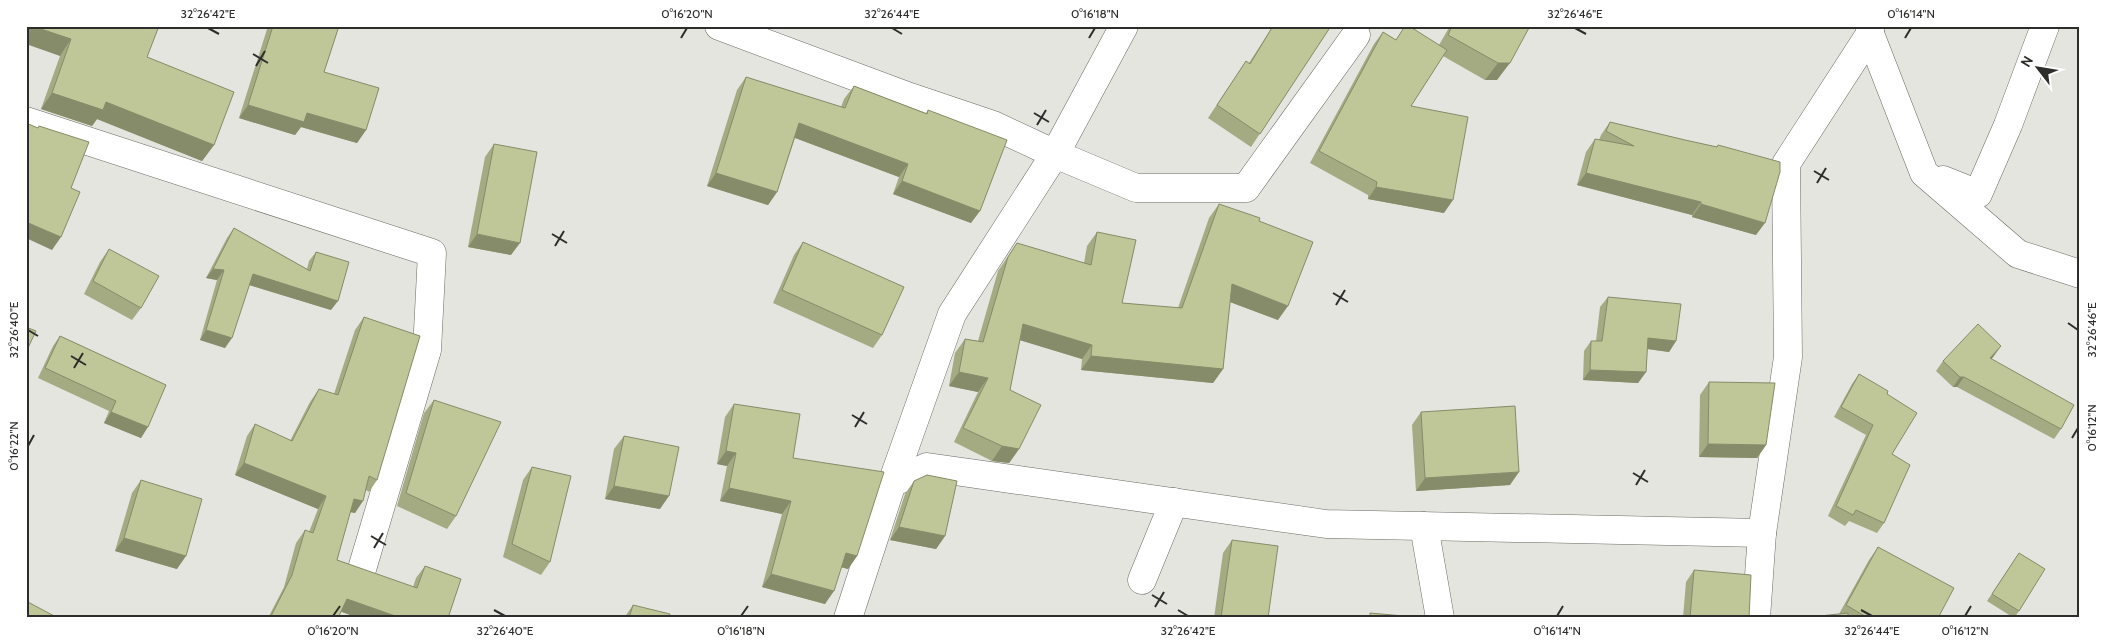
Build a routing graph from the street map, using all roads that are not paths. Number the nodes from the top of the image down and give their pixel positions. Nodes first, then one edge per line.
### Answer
1 (719, 26) edge
2 (1124, 26) edge
3 (2046, 26) edge
4 (1870, 30) edge
5 (1356, 35) dead end
6 (26, 121) edge
7 (1055, 154) junction
8 (1924, 173) junction
9 (2080, 274) edge
10 (892, 483) junction
11 (1174, 502) junction
12 (1424, 526) junction
13 (1762, 533) junction
14 (362, 569) edge
15 (1142, 580) dead end
16 (848, 618) edge
17 (1440, 618) edge
18 (1756, 618) edge

1 - 7 street
2 - 7 street
3 - 8 street
4 - 8 street
4 - 13 street
5 - 7 street
6 - 14 street
7 - 10 street
8 - 9 street
10 - 11 street
10 - 16 street
11 - 12 street
11 - 15 street
12 - 13 street
12 - 17 street
13 - 18 street

